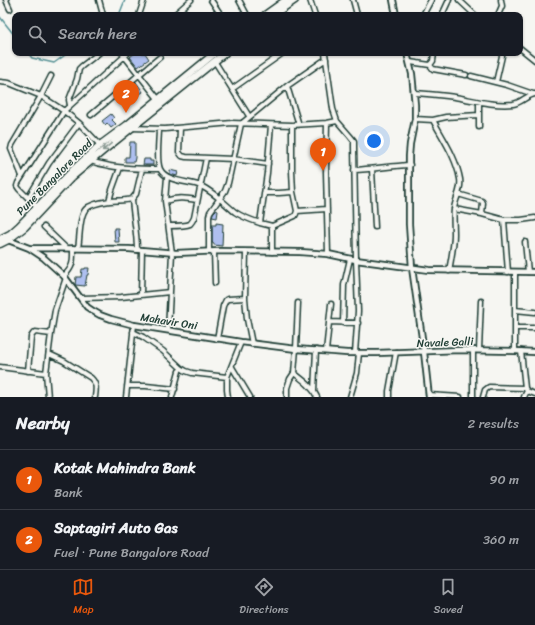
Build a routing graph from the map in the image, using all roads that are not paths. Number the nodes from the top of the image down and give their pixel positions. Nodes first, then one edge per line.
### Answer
1 (6, 0) edge
2 (99, 0) edge
3 (144, 0) edge
4 (191, 0) edge
5 (211, 0) edge
6 (239, 0) edge
7 (286, 0) edge
8 (295, 0) edge
9 (310, 0) edge
10 (353, 0) edge
11 (393, 0) edge
12 (431, 0) edge
13 (449, 0) edge
14 (459, 0) edge
15 (501, 0) edge
16 (10, 9) dead end
17 (101, 12) edge
18 (140, 12) edge
19 (177, 12) edge
20 (218, 12) edge
21 (245, 12) edge
22 (269, 12) edge
23 (277, 12) edge
24 (314, 12) edge
25 (356, 12) edge
26 (395, 12) edge
27 (425, 12) edge
28 (443, 12) edge
29 (472, 12) edge
30 (499, 12) edge
31 (523, 50) edge
32 (95, 56) edge
33 (123, 56) edge
34 (126, 56) edge
35 (211, 56) edge
36 (222, 56) edge
37 (279, 56) edge
38 (326, 56) edge
39 (408, 56) edge
40 (434, 56) edge
41 (502, 56) dead end
42 (160, 57) dead end
43 (326, 59) junction
44 (535, 60) edge
45 (215, 62) junction
46 (410, 62) junction
47 (430, 65) junction
48 (138, 75) junction
49 (466, 75) dead end
50 (50, 76) dead end
51 (471, 76) dead end
52 (0, 82) edge
53 (496, 82) junction
54 (287, 86) junction
55 (232, 89) junction
56 (414, 93) junction
57 (534, 94) edge
58 (41, 96) junction
59 (158, 100) junction
60 (479, 102) junction
61 (70, 105) junction
62 (64, 111) junction
63 (91, 115) dead end
64 (479, 115) junction
65 (249, 116) junction
66 (414, 119) junction
67 (433, 120) junction
68 (337, 121) junction
69 (79, 123) junction
70 (327, 123) junction
71 (241, 124) junction
72 (271, 125) junction
73 (292, 125) junction
74 (299, 125) junction
75 (479, 127) dead end
76 (132, 128) junction
77 (180, 128) junction
78 (159, 129) junction
79 (100, 145) junction
80 (206, 158) junction
81 (233, 159) junction
82 (92, 160) junction
83 (268, 164) junction
84 (410, 165) junction
85 (120, 168) junction
86 (142, 169) junction
87 (160, 169) junction
88 (372, 169) junction
89 (354, 170) junction
90 (22, 176) junction
91 (167, 177) junction
92 (200, 186) junction
93 (293, 192) junction
94 (264, 193) junction
95 (458, 194) junction
96 (28, 198) junction
97 (220, 198) junction
98 (132, 199) junction
99 (197, 200) junction
100 (109, 201) junction
101 (165, 201) junction
102 (37, 207) junction
103 (327, 209) junction
104 (454, 209) junction
105 (297, 211) junction
106 (482, 214) junction
107 (31, 217) junction
108 (535, 218) edge
109 (504, 220) junction
110 (260, 223) junction
111 (169, 226) junction
112 (272, 226) junction
113 (44, 227) dead end
114 (375, 227) dead end
115 (0, 239) edge
116 (8, 240) junction
117 (525, 242) dead end
118 (0, 244) edge
119 (29, 248) junction
120 (66, 248) junction
121 (76, 248) junction
122 (137, 250) junction
123 (142, 250) junction
124 (211, 252) junction
125 (246, 252) junction
126 (272, 252) junction
127 (172, 253) junction
128 (328, 254) junction
129 (350, 259) junction
130 (356, 260) junction
131 (412, 268) junction
132 (449, 271) junction
133 (508, 272) junction
134 (515, 272) junction
135 (528, 272) junction
136 (535, 272) edge
137 (65, 277) junction
138 (215, 283) dead end
139 (170, 292) junction
140 (141, 295) junction
141 (81, 298) junction
142 (246, 298) junction
143 (481, 301) dead end
144 (298, 303) dead end
145 (331, 304) dead end
146 (515, 310) junction
147 (535, 312) edge
148 (329, 322) junction
149 (344, 323) junction
150 (358, 323) junction
151 (134, 325) junction
152 (515, 328) junction
153 (535, 328) edge
154 (168, 330) junction
155 (133, 332) junction
156 (51, 334) junction
157 (217, 338) junction
158 (241, 342) junction
159 (252, 344) junction
160 (296, 349) junction
161 (316, 350) junction
162 (473, 350) junction
163 (479, 350) junction
164 (326, 351) junction
165 (515, 351) junction
166 (522, 351) junction
167 (396, 352) junction
168 (424, 352) junction
169 (535, 352) edge
170 (357, 353) junction
171 (49, 354) junction
172 (0, 367) edge
173 (232, 367) junction
174 (28, 371) junction
175 (179, 371) dead end
176 (46, 373) junction
177 (294, 373) junction
178 (227, 377) junction
179 (127, 386) junction
180 (175, 388) junction
181 (526, 390) junction
182 (314, 391) junction
183 (535, 394) edge
184 (429, 396) edge
185 (48, 397) edge
186 (95, 397) edge
187 (126, 397) edge
188 (172, 397) edge
189 (228, 397) edge
190 (250, 397) edge
191 (287, 397) edge
192 (317, 397) edge
193 (350, 397) edge
194 (389, 397) edge
195 (460, 397) edge
196 (473, 397) edge
197 (483, 397) edge
198 (524, 397) edge

1 - 16 street
2 - 17 street
3 - 18 street
4 - 19 street
5 - 20 street
6 - 21 street
7 - 22 main road
8 - 23 main road
9 - 24 street
10 - 25 street
11 - 26 street
12 - 27 street
13 - 28 street
14 - 29 street
15 - 30 street
31 - 44 street
32 - 61 street
33 - 61 street
34 - 48 street
35 - 59 main road, Pune Bangalore Road
36 - 45 main road, Pune Bangalore Road
37 - 55 street
38 - 43 street
39 - 46 street
40 - 47 street
41 - 53 street
42 - 48 street
43 - 54 street
43 - 68 street
45 - 55 street
45 - 76 main road, Pune Bangalore Road
46 - 47 street
46 - 56 street
47 - 49 street
48 - 59 street
48 - 63 street
50 - 58 street
51 - 53 street
52 - 58 street
53 - 57 street
54 - 65 street
54 - 74 street
55 - 65 street
56 - 60 street
56 - 66 street
57 - 60 street
58 - 62 street
58 - 90 street
59 - 79 main road, Pune Bangalore Road
60 - 64 street
61 - 62 street
62 - 69 street
62 - 90 street
64 - 67 street
64 - 75 street
65 - 71 street
66 - 67 street
66 - 84 street
67 - 95 street
68 - 70 street
68 - 89 street
69 - 79 street
69 - 96 street
70 - 74 street
70 - 103 street
71 - 72 street
71 - 77 street
71 - 81 street
72 - 73 street
72 - 83 street
73 - 74 street
73 - 93 street
76 - 78 street
76 -> 82 main road, Pune Bangalore Road
77 - 78 street
77 - 80 street
78 - 87 street
79 - 102 main road, Pune Bangalore Road
80 - 81 street
80 - 92 street
81 - 83 street
81 - 97 street
82 - 85 street
82 - 107 main road, Pune Bangalore Road
83 - 94 street
84 - 88 street
84 - 131 street
85 - 86 street
85 - 100 street
86 - 87 street
86 - 98 street
87 - 91 street
88 - 89 street
88 - 114 street
89 - 130 street
90 - 96 street
91 - 92 street
91 - 101 street
92 - 97 street
92 - 99 street
93 - 94 street
93 - 105 street
94 - 110 street
95 - 104 street
95 - 106 street
96 - 102 street
97 - 110 street
97 - 124 street
98 - 100 street
98 - 122 street
99 - 101 street
99 - 111 street
100 - 121 street
101 - 111 street
102 - 107 main road, Pune Bangalore Road
103 - 105 street
103 - 128 street
104 - 106 street
104 - 132 street
105 - 112 street
106 - 109 street
107 - 115 main road, Pune Bangalore Road
107 - 116 main road, Pune Bangalore Road
108 - 109 street
109 - 133 street
110 - 112 street
111 - 127 street
112 - 126 street
113 - 120 street
116 - 118 main road, Pune Bangalore Road
116 - 119 street, Mahavir Oni
117 - 135 street
119 - 120 street
119 - 137 street, Mahavir Oni
120 - 121 street
121 - 122 street
121 - 137 street
122 - 123 street
123 - 127 street
123 - 140 street
124 - 125 street
124 - 127 street
124 - 138 street
125 - 126 street
125 - 142 street
126 - 128 street
127 - 139 street
128 - 129 street
129 - 130 street
129 - 149 street
130 - 131 street
130 - 150 street
131 - 132 street
131 - 168 street
132 - 133 street
133 - 134 street
134 - 135 street
134 - 146 street
135 - 136 street
137 - 141 street, Mahavir Oni
137 - 156 street
139 - 140 street
139 - 154 street
140 - 141 street
141 - 151 street, Mahavir Oni
142 - 157 street
142 - 159 street
143 - 163 street
144 - 160 street
145 - 148 street
146 - 147 street
146 - 152 street
148 - 149 street
148 - 164 street
149 - 150 street
150 - 170 street
151 - 154 street, Mahavir Oni
151 - 155 street
152 - 153 street
152 - 165 street
154 - 157 street, Mahavir Oni
155 - 178 street
155 - 179 street
156 - 171 street
156 - 174 street
157 - 158 street, Mahavir Oni
158 - 159 street, Mahavir Oni
158 - 173 street
159 - 160 street, Mahavir Oni
160 - 161 street, Mahavir Oni
160 - 177 street
161 - 164 street, Mahavir Oni
161 - 182 street
162 - 163 street, Navale Galli
162 - 168 street, Navale Galli
162 - 196 street
163 - 165 street, Navale Galli
164 - 170 street, Mahavir Oni
165 - 166 street, Navale Galli
166 - 169 street, Navale Galli
166 - 181 street
167 - 168 street, Navale Galli
167 - 170 street, Navale Galli
167 - 194 street
168 - 184 street
170 - 193 street
171 - 176 street
171 - 186 street
172 - 174 street
173 - 178 street
173 - 190 street
174 - 176 street
175 - 180 street
176 - 185 street
177 - 182 street
177 - 191 street
178 - 189 street
179 - 180 street
179 - 187 street
180 - 188 street
181 - 183 street
181 - 197 street
181 - 198 street
182 - 192 street
184 - 195 street

